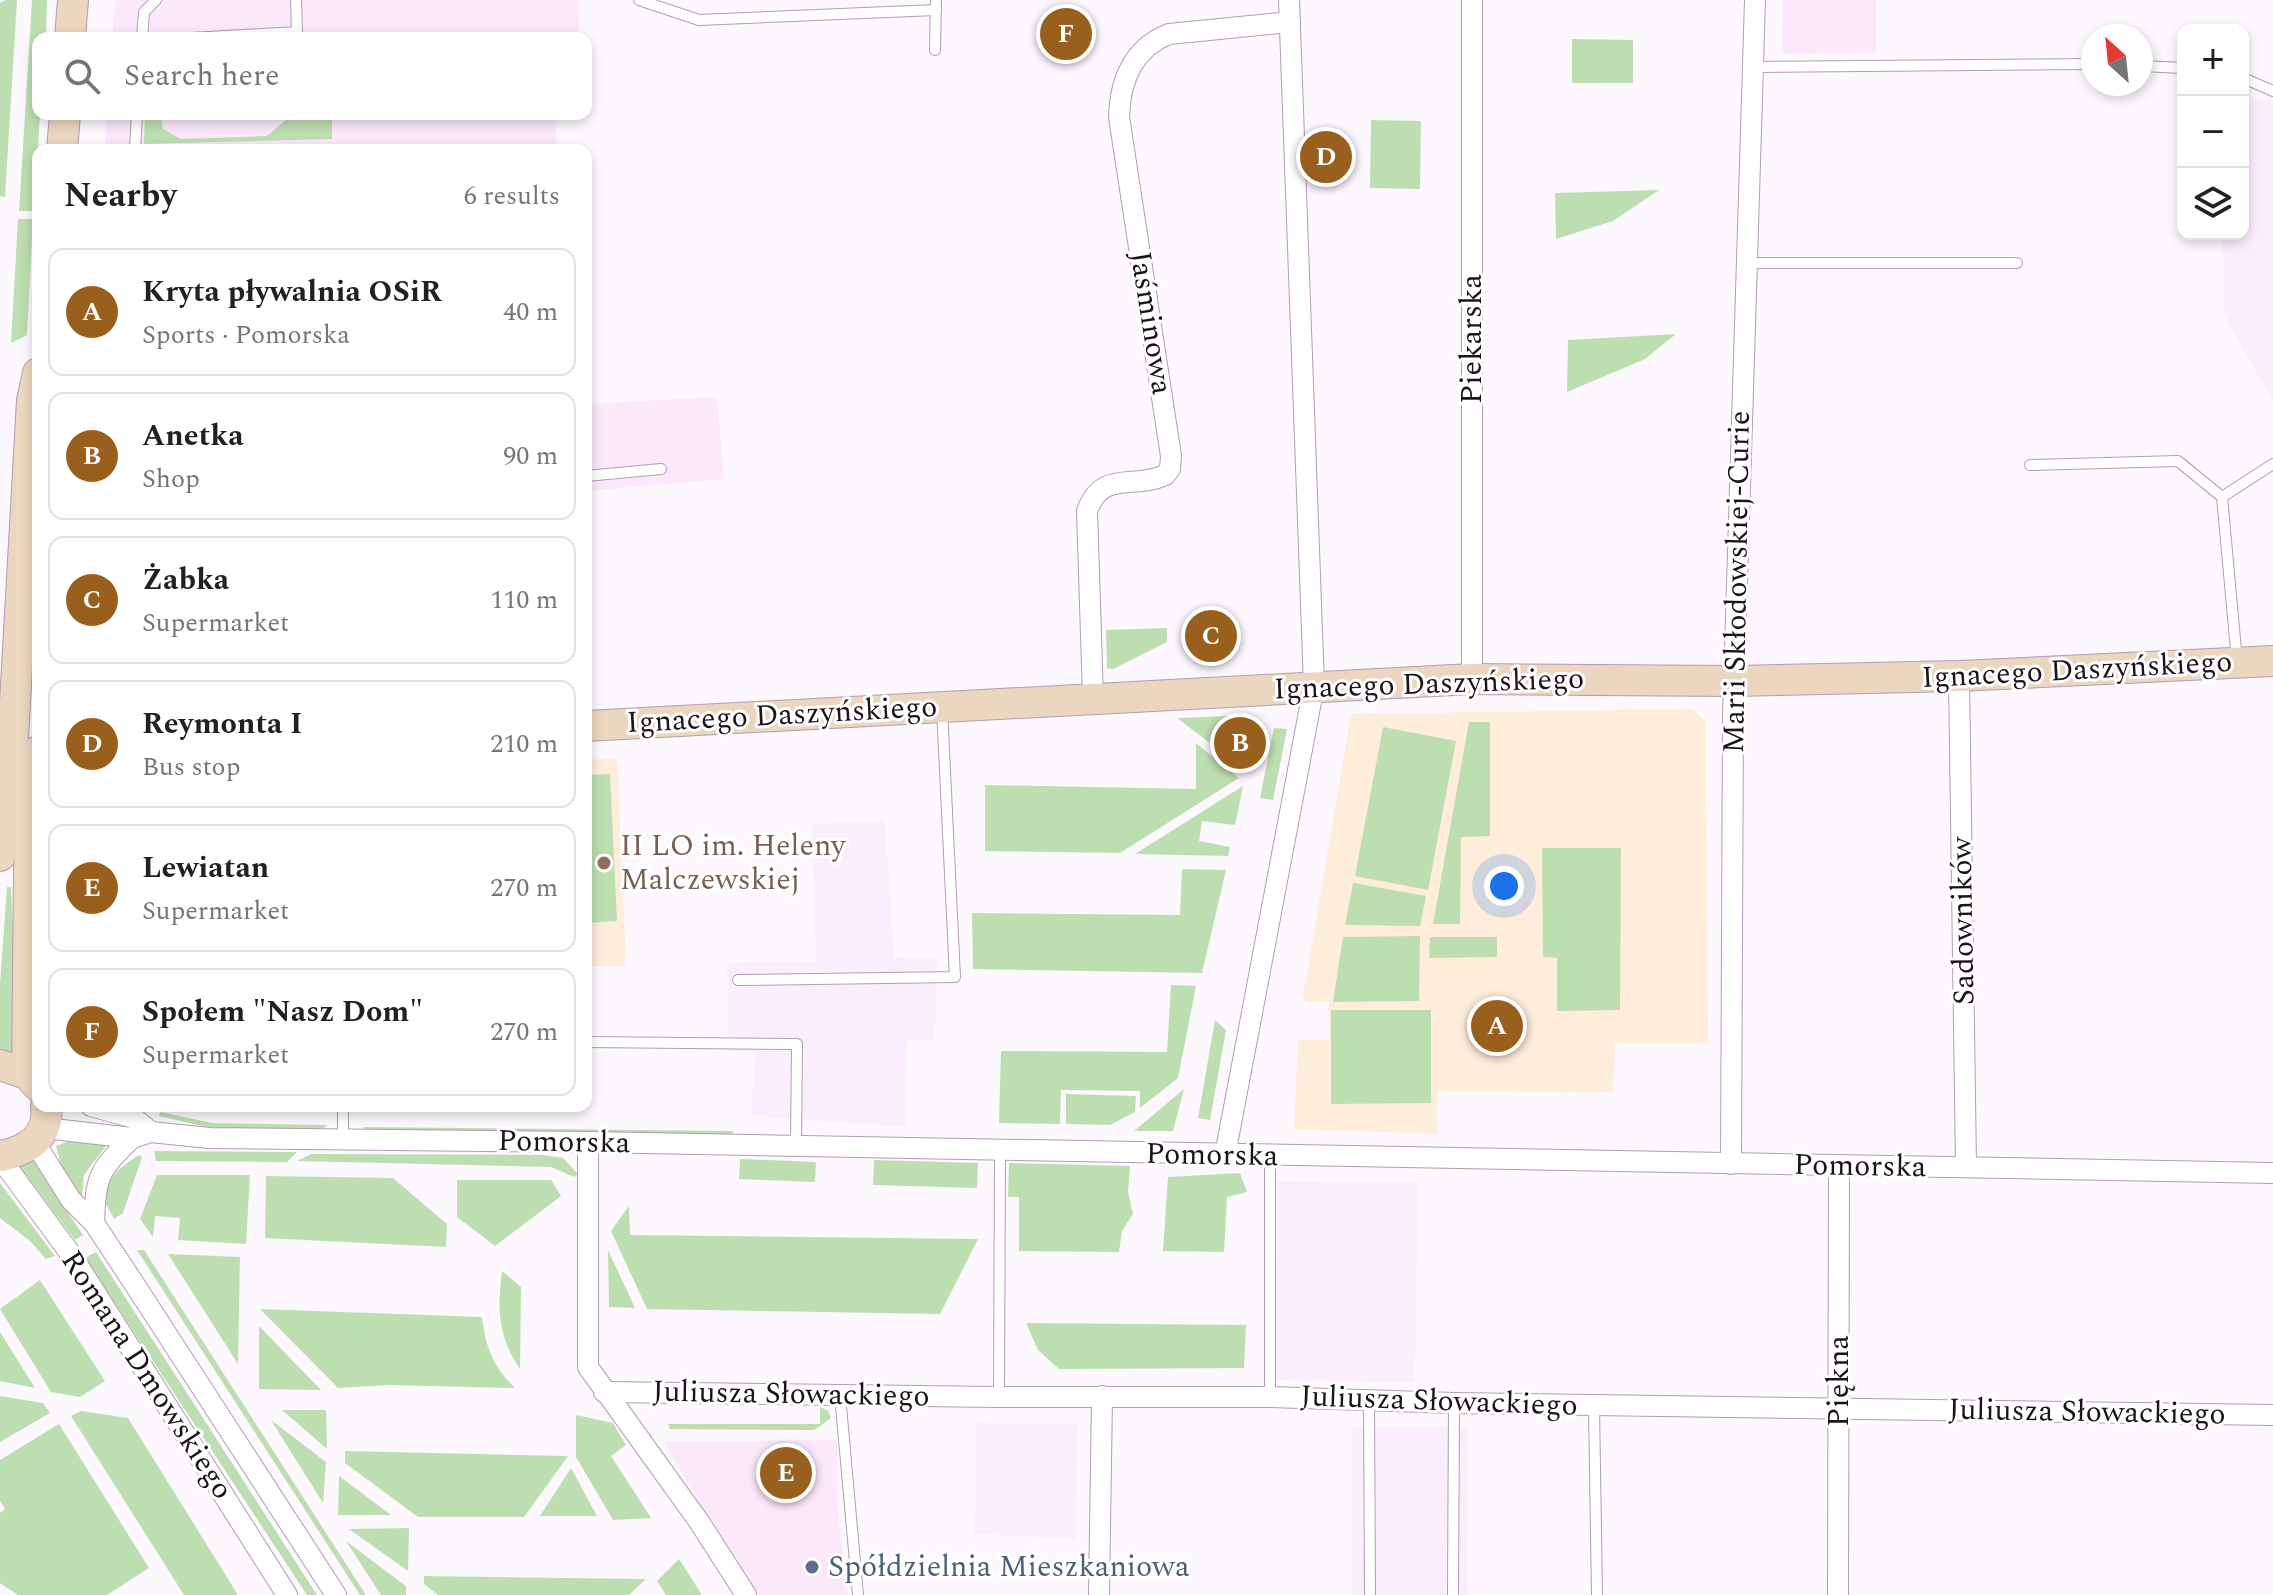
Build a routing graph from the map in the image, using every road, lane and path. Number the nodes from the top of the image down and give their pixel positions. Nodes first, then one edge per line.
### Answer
1 (73, 0) edge
2 (156, 0) edge
3 (296, 0) edge
4 (639, 0) edge
5 (1289, 0) edge
6 (1472, 0) edge
7 (1755, 0) edge
8 (936, 5) edge
9 (1290, 22) junction
10 (70, 32) edge
11 (142, 32) edge
12 (297, 32) edge
13 (935, 50) dead end
14 (2081, 64) edge
15 (1753, 67) junction
16 (2153, 67) edge
17 (2177, 68) edge
18 (2249, 81) edge
19 (2273, 91) edge
20 (64, 120) edge
21 (137, 120) edge
22 (62, 144) edge
23 (135, 144) edge
24 (1745, 263) junction
25 (2017, 263) dead end
26 (32, 400) edge
27 (2273, 464) edge
28 (2030, 465) dead end
29 (661, 469) dead end
30 (592, 475) edge
31 (2222, 497) junction
32 (32, 532) edge
33 (2273, 661) edge
34 (2237, 663) junction
35 (1959, 676) junction
36 (1472, 679) junction
37 (1734, 681) junction
38 (1314, 686) junction
39 (1093, 697) junction
40 (942, 707) junction
41 (592, 726) edge
42 (31, 754) edge
43 (0, 856) edge
44 (738, 980) dead end
45 (592, 1042) edge
46 (22, 1075) edge
47 (112, 1112) edge
48 (343, 1112) edge
49 (42, 1125) edge
50 (141, 1135) junction
51 (343, 1139) junction
52 (588, 1142) junction
53 (796, 1146) junction
54 (1000, 1150) junction
55 (1225, 1155) junction
56 (1270, 1156) junction
57 (0, 1157) edge
58 (1731, 1164) junction
59 (1839, 1166) junction
60 (1966, 1167) junction
61 (2273, 1173) edge
62 (94, 1223) junction
63 (604, 1392) junction
64 (840, 1395) junction
65 (1102, 1396) junction
66 (999, 1397) junction
67 (1270, 1397) junction
68 (1369, 1400) junction
69 (1454, 1403) junction
70 (1594, 1406) junction
71 (1839, 1408) junction
72 (2273, 1415) edge
73 (287, 1595) edge
74 (336, 1595) edge
75 (746, 1595) edge
76 (858, 1595) edge
77 (1099, 1595) edge
78 (1370, 1595) edge
79 (1453, 1595) edge
80 (1597, 1595) edge
81 (1838, 1595) edge

1 - 10 street
2 - 11 lane
3 - 12 lane
4 - 8 lane
5 - 9 street
6 - 36 street, Piekarska
7 - 15 street, Marii Skłodowskiej-Curie
8 - 13 lane
9 - 38 street
9 - 39 street, Jaśminowa
14 - 15 lane
15 - 24 street, Marii Skłodowskiej-Curie
16 - 17 lane
18 - 19 lane
20 - 22 street
21 - 23 lane
24 - 25 lane
24 - 37 street, Marii Skłodowskiej-Curie
26 - 32 street
27 - 31 lane
28 - 31 lane
29 - 30 lane
31 - 34 lane
32 - 42 street
33 - 34 street, Ignacego Daszyńskiego
34 - 35 street, Ignacego Daszyńskiego
35 - 37 street, Ignacego Daszyńskiego
35 - 60 street, Sadowników
36 - 37 street, Ignacego Daszyńskiego
36 - 38 street, Ignacego Daszyńskiego
37 - 58 street, Marii Skłodowskiej-Curie
38 - 39 street, Ignacego Daszyńskiego
38 - 55 street
39 - 40 street, Ignacego Daszyńskiego
40 - 41 street, Ignacego Daszyńskiego
40 - 44 lane
42 - 43 street
42 - 46 street
45 - 53 lane
47 - 50 street, Pomorska
48 - 51 lane
49 - 50 street, Pomorska
49 - 57 street
49 - 62 street, Romana Dmowskiego
50 - 51 street, Pomorska
50 - 62 street, Romana Dmowskiego
51 - 52 street, Pomorska
52 - 53 street, Pomorska
52 - 63 street
53 - 54 street, Pomorska
54 - 55 street, Pomorska
54 - 66 lane
55 - 56 street, Pomorska
56 - 58 street, Pomorska
56 - 67 lane
57 - 73 street, Romana Dmowskiego
58 - 59 street, Pomorska
59 - 60 street, Pomorska
59 - 71 street, Piękna
60 - 61 street, Pomorska
62 - 74 street, Romana Dmowskiego
63 - 64 street, Juliusza Słowackiego
63 - 75 street
64 - 66 street, Juliusza Słowackiego
64 - 76 lane
65 - 66 street, Juliusza Słowackiego
65 - 67 street, Juliusza Słowackiego
65 - 77 street
67 - 68 street, Juliusza Słowackiego
68 - 69 street, Juliusza Słowackiego
68 - 78 lane
69 - 70 street, Juliusza Słowackiego
69 - 79 lane
70 - 71 street, Juliusza Słowackiego
70 - 80 lane
71 - 72 street, Juliusza Słowackiego
71 - 81 street, Piękna

